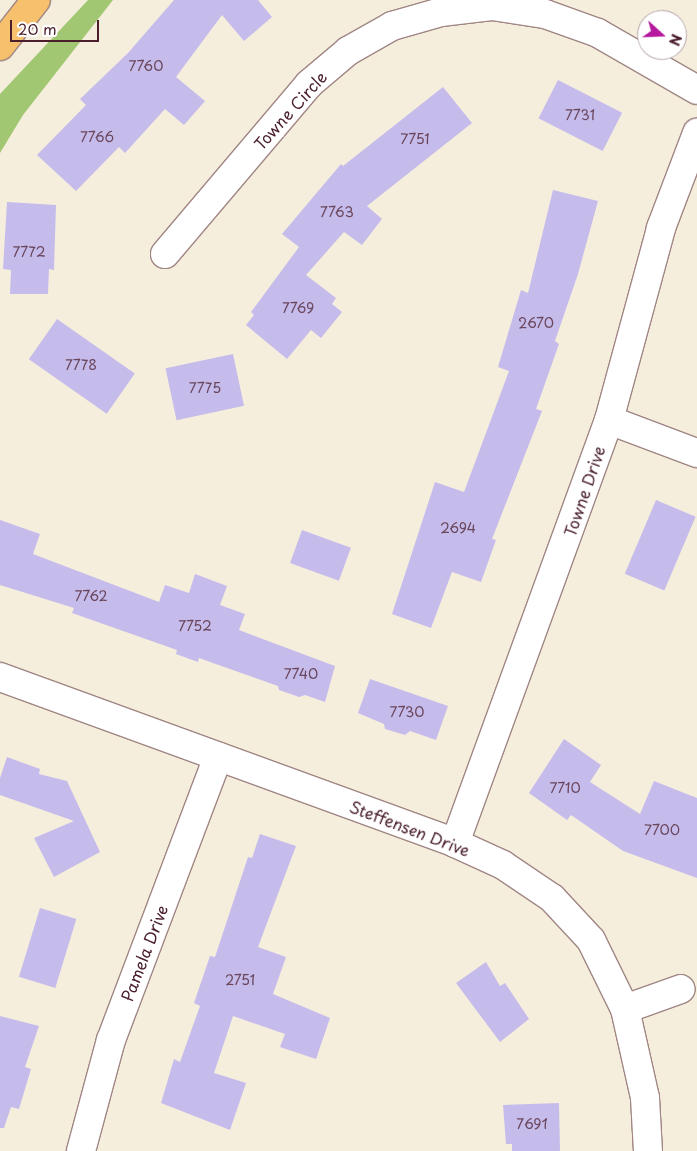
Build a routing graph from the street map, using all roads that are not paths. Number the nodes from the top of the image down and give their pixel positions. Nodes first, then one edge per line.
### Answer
1 (36, 0) edge
2 (0, 46) edge
3 (697, 90) edge
4 (697, 133) edge
5 (165, 254) dead end
6 (609, 420) junction
7 (697, 453) edge
8 (0, 677) edge
9 (218, 757) junction
10 (455, 843) junction
11 (681, 989) dead end
12 (625, 1009) junction
13 (81, 1151) edge
14 (648, 1151) edge

1 - 2 main road
3 - 5 street, Towne Circle
4 - 6 street, Towne Drive
6 - 7 street
6 - 10 street, Towne Drive
8 - 9 street, Steffensen Drive
9 - 10 street, Steffensen Drive
9 - 13 street, Pamela Drive
10 - 12 street, Steffensen Drive
11 - 12 street
12 - 14 street, Steffensen Drive

